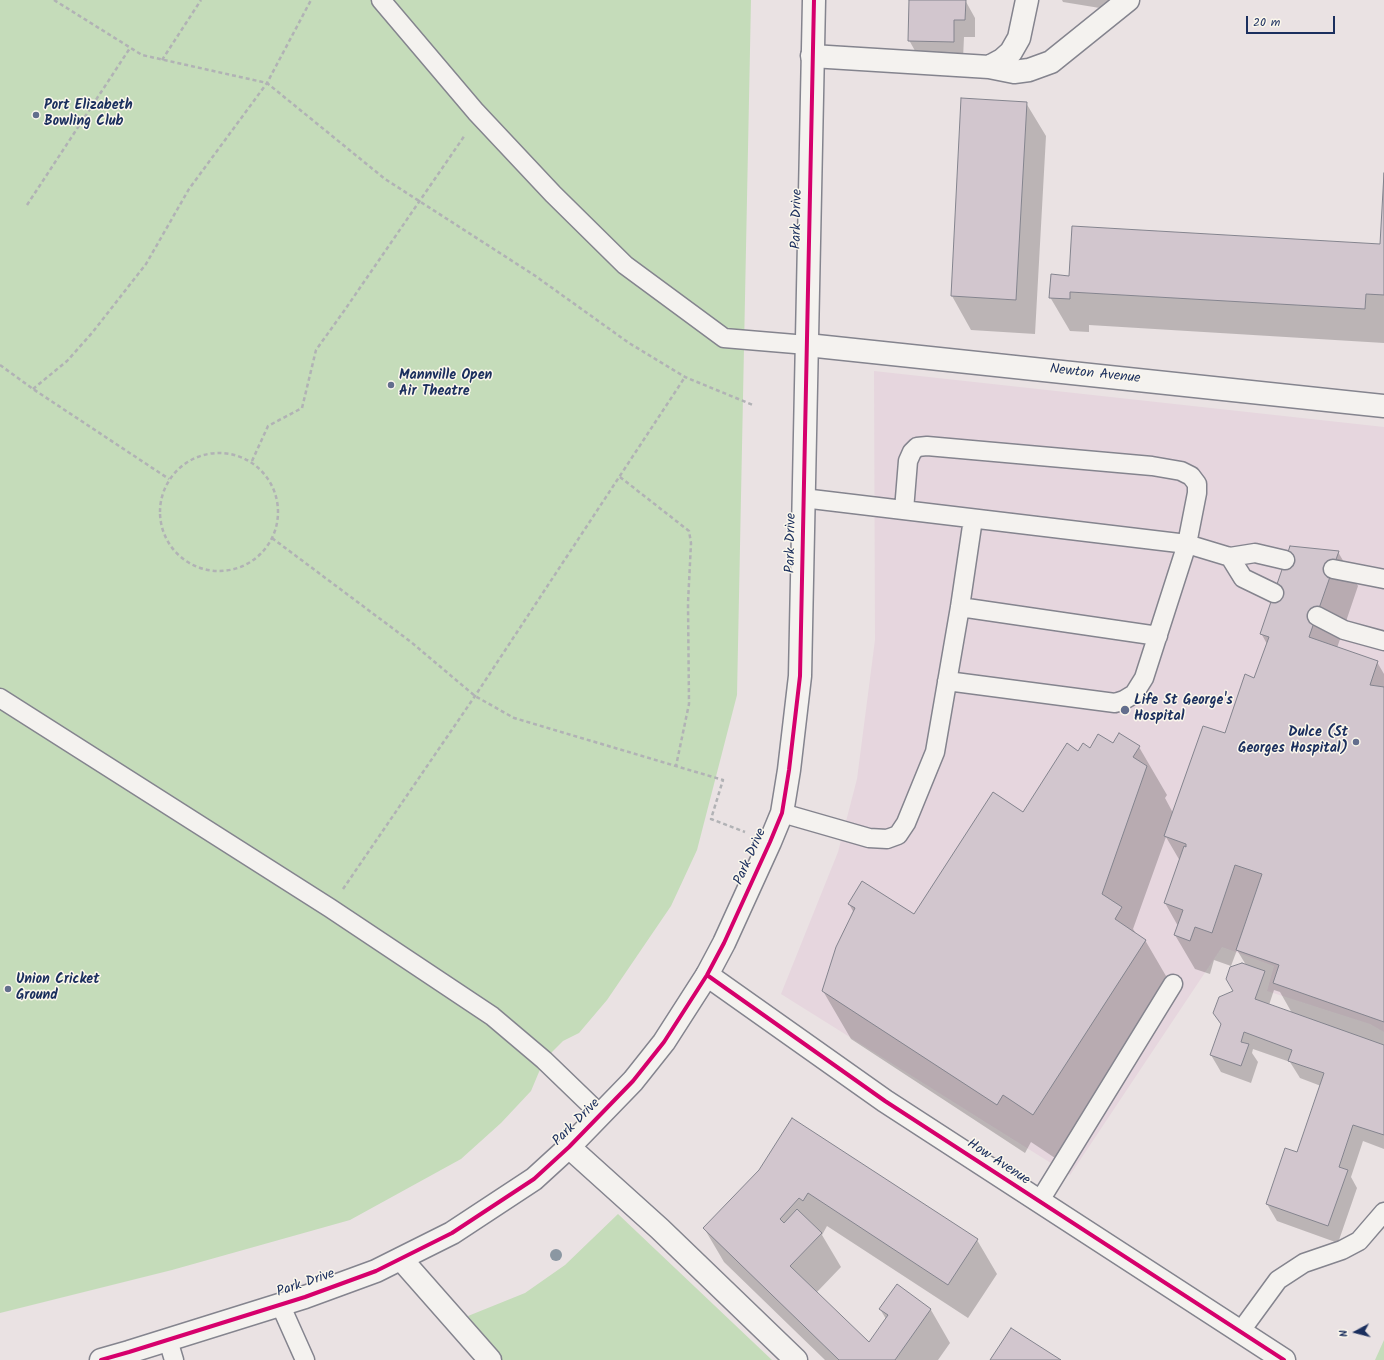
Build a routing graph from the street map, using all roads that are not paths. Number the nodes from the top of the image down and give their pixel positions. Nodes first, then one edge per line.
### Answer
1 (382, 0) edge
2 (814, 0) edge
3 (1027, 0) edge
4 (1128, 0) edge
5 (812, 56) junction
6 (990, 66) junction
7 (806, 345) junction
8 (1384, 406) edge
9 (804, 498) junction
10 (904, 510) junction
11 (973, 519) junction
12 (1187, 544) junction
13 (1230, 557) junction
14 (1286, 560) dead end
15 (1333, 569) dead end
16 (1384, 579) edge
17 (1274, 593) dead end
18 (960, 606) junction
19 (1317, 616) dead end
20 (1158, 636) junction
21 (1384, 641) edge
22 (947, 681) junction
23 (0, 698) edge
24 (782, 813) junction
25 (707, 975) junction
26 (1173, 984) dead end
27 (601, 1115) junction
28 (569, 1147) junction
29 (1039, 1202) junction
30 (1384, 1212) edge
31 (401, 1259) junction
32 (280, 1304) junction
33 (1240, 1332) junction
34 (171, 1350) edge
35 (101, 1360) edge
36 (305, 1360) edge
37 (490, 1360) edge
38 (796, 1360) edge
39 (1284, 1360) edge

1 - 7 lane
2 - 5 street, Park Drive
3 - 6 street
4 - 6 street
5 - 6 street
5 - 7 street, Park Drive
7 - 8 street, Newton Avenue
7 - 9 street, Park Drive
9 - 10 lane
9 - 24 street, Park Drive
10 - 11 lane
10 - 12 lane
11 - 12 lane
11 - 18 lane
12 - 13 lane
12 - 20 lane
13 - 14 lane
13 - 17 lane
15 - 16 lane
18 - 20 lane
18 - 22 lane
19 - 21 lane
20 - 22 lane
22 - 24 lane
23 - 27 lane
24 - 25 street, Park Drive
25 - 27 street, Park Drive
25 - 29 street, How Avenue
26 - 29 lane
27 - 28 street, Park Drive
28 - 31 street, Park Drive
28 - 38 street
29 - 33 street, How Avenue
30 - 33 lane
31 - 32 street, Park Drive
31 - 37 street
32 - 34 street, Park Drive
32 - 36 lane
33 - 39 street, How Avenue
34 - 35 street, Park Drive

